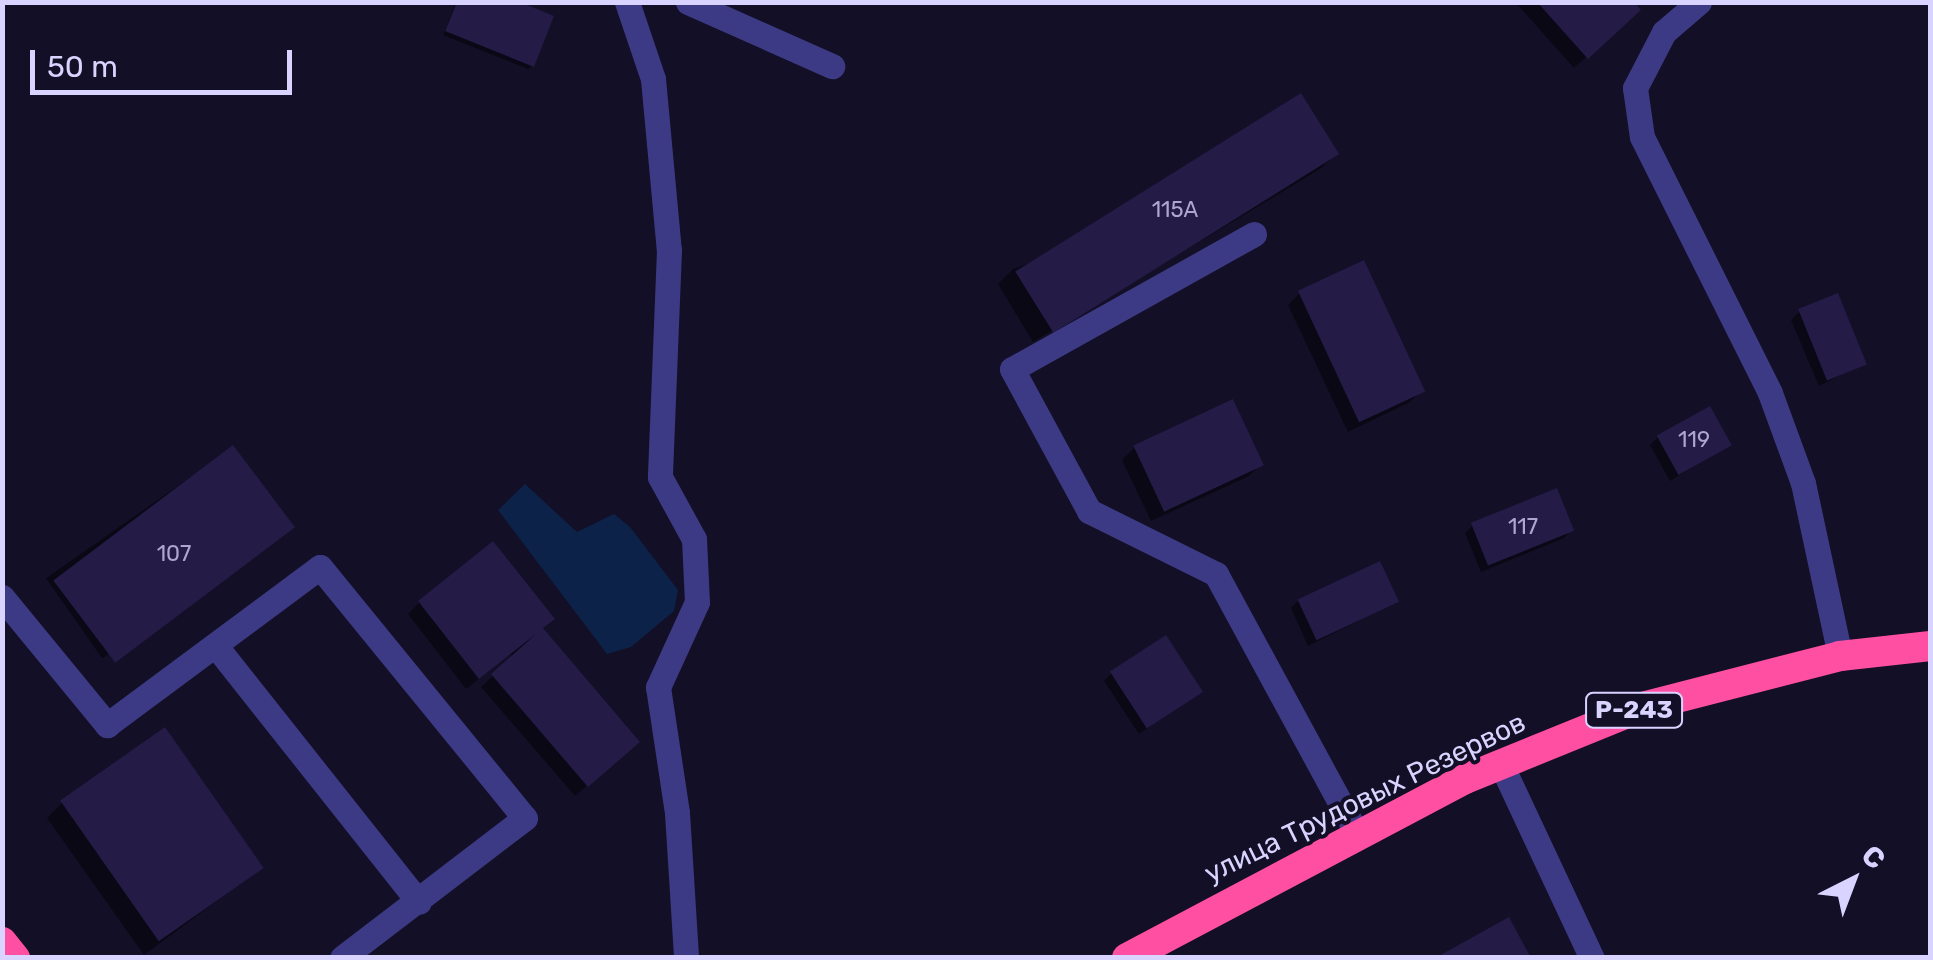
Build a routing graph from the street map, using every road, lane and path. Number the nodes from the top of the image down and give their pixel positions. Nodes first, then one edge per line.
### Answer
1 (628, 2) edge
2 (688, 2) edge
3 (1698, 2) edge
4 (832, 66) dead end
5 (1254, 234) dead end
6 (2, 597) edge
7 (215, 645) junction
8 (1930, 646) edge
9 (1840, 656) junction
10 (1500, 762) junction
11 (1358, 835) junction
12 (419, 902) junction
13 (2, 942) edge
14 (15, 958) edge
15 (342, 958) edge
16 (686, 958) edge
17 (1127, 958) edge
18 (1592, 958) edge

1 - 16 street
2 - 4 street
3 - 9 street
5 - 11 street
6 - 7 street
7 - 12 street
7 - 12 street
8 - 9 highway, улица Трудовых Резервов / Р-243
9 - 10 highway, улица Трудовых Резервов / Р-243
10 - 11 highway, улица Трудовых Резервов / Р-243
10 - 18 street
11 - 17 highway, улица Трудовых Резервов / Р-243
12 - 15 street
13 - 14 highway

